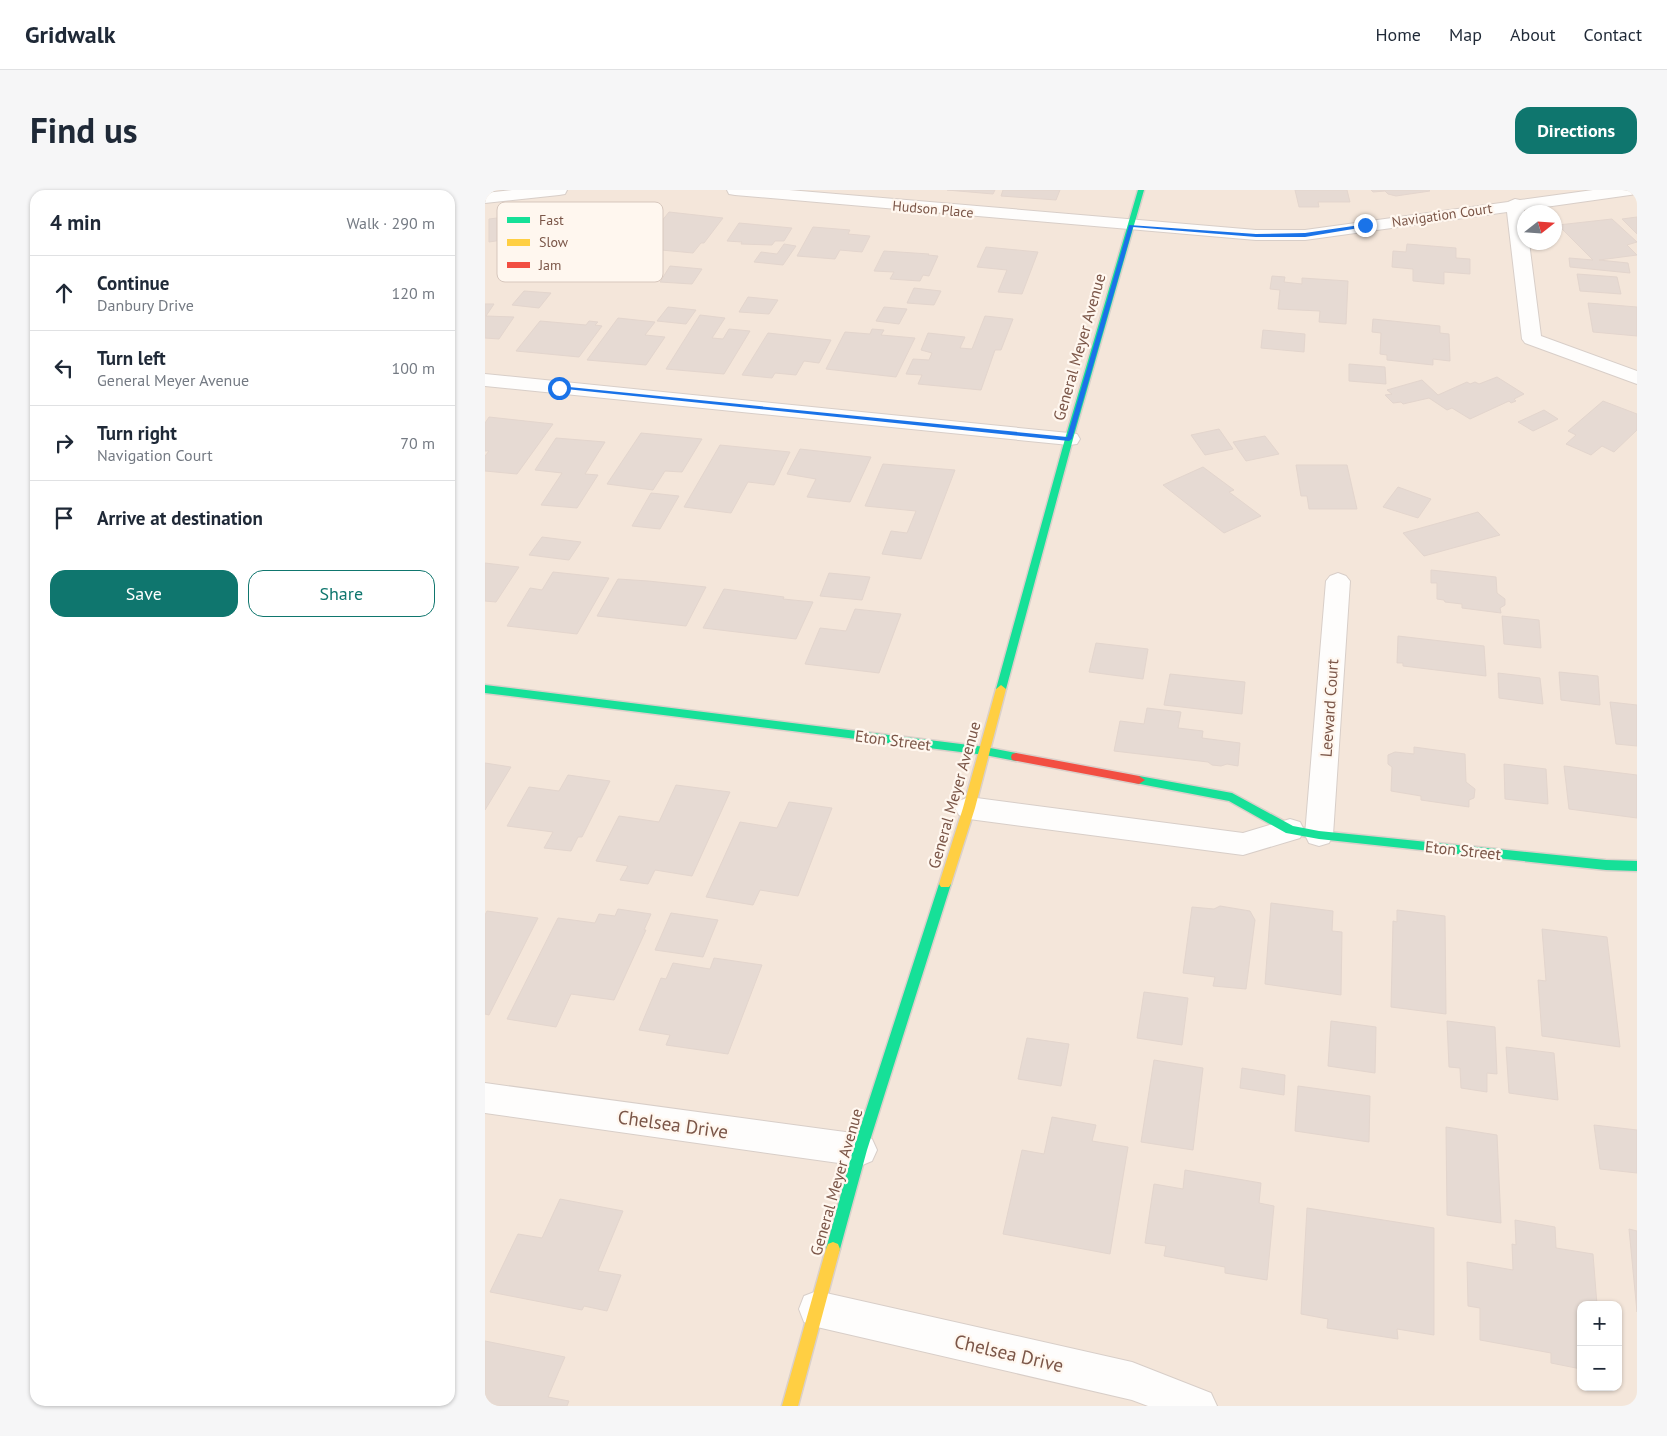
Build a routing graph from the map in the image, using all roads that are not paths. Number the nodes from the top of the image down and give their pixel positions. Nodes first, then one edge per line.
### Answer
1 (559, 190) edge
2 (735, 190) edge
3 (1141, 190) edge
4 (1630, 190) edge
5 (485, 198) edge
6 (1515, 204) junction
7 (1131, 226) junction
8 (1637, 378) edge
9 (485, 380) edge
10 (1069, 439) junction
11 (1339, 581) dead end
12 (485, 689) edge
13 (985, 751) junction
14 (969, 808) junction
15 (1290, 830) junction
16 (1319, 835) junction
17 (1637, 866) edge
18 (485, 1098) edge
19 (860, 1150) junction
20 (817, 1309) junction
21 (790, 1406) edge
22 (1199, 1406) edge

1 - 5 street
2 - 7 street, Hudson Place
3 - 7 main road, General Meyer Avenue
4 - 6 street, Navigation Court
6 - 7 street, Navigation Court
6 - 8 street, Navigation Court
7 - 10 main road, General Meyer Avenue
9 - 10 street
10 - 13 main road, General Meyer Avenue
11 - 16 street, Leeward Court
12 - 13 main road, Eton Street
13 - 14 main road, General Meyer Avenue
13 - 15 main road, Eton Street
14 - 15 street, Eton Street
14 - 19 main road, General Meyer Avenue
15 - 16 main road, Eton Street
16 - 17 main road, Eton Street
18 - 19 street, Chelsea Drive
19 - 20 main road, General Meyer Avenue
20 - 21 main road, General Meyer Avenue
20 - 22 street, Chelsea Drive

